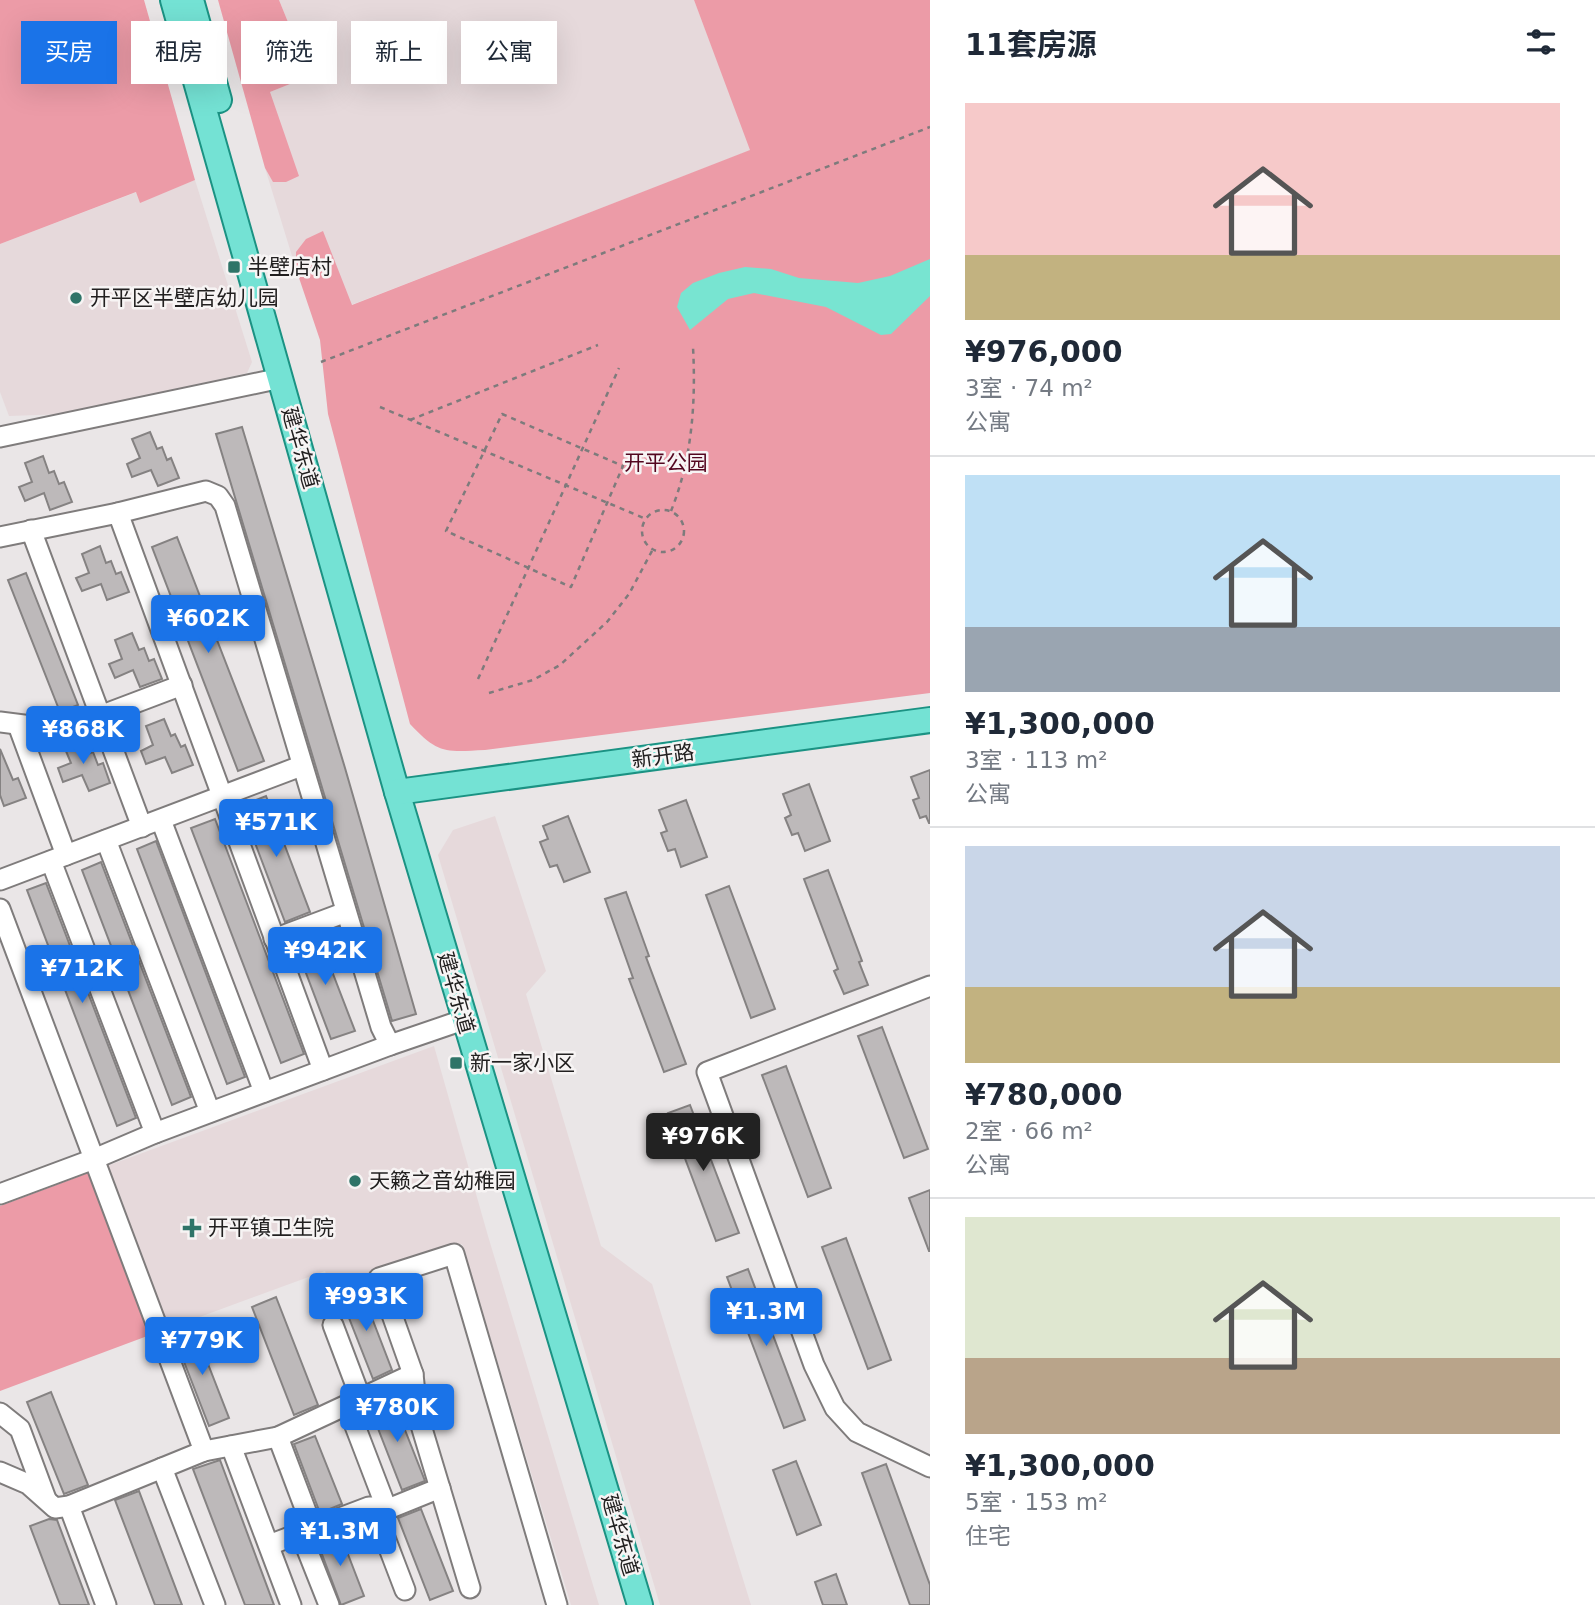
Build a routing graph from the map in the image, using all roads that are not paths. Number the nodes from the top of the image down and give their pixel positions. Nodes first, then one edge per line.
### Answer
1 (173, 0) edge
2 (191, 0) edge
3 (281, 378) junction
4 (0, 437) edge
5 (118, 513) junction
6 (31, 530) junction
7 (0, 537) edge
8 (182, 685) junction
9 (100, 716) junction
10 (930, 720) edge
11 (9, 723) edge
12 (301, 766) junction
13 (397, 792) junction
14 (222, 797) junction
15 (151, 823) junction
16 (106, 840) junction
17 (58, 858) junction
18 (0, 880) edge
19 (0, 909) edge
20 (346, 912) junction
21 (274, 939) junction
22 (930, 986) edge
23 (463, 1020) junction
24 (390, 1045) junction
25 (323, 1070) junction
26 (264, 1092) junction
27 (209, 1112) junction
28 (155, 1133) junction
29 (94, 1159) junction
30 (0, 1194) edge
31 (333, 1325) dead end
32 (413, 1374) junction
33 (354, 1402) junction
34 (0, 1413) edge
35 (278, 1437) junction
36 (232, 1446) junction
37 (204, 1451) junction
38 (162, 1468) junction
39 (930, 1468) edge
40 (0, 1472) edge
41 (439, 1488) junction
42 (48, 1503) junction
43 (69, 1506) junction
44 (386, 1507) junction
45 (306, 1531) junction
46 (269, 1545) junction
47 (470, 1588) dead end
48 (405, 1590) dead end
49 (106, 1605) edge
50 (215, 1605) edge
51 (291, 1605) edge
52 (329, 1605) edge
53 (557, 1605) edge
54 (640, 1605) edge

1 - 3 main road, 建华东道
2 - 3 main road, 建华东道
3 - 4 street
3 - 13 main road, 建华东道
5 - 6 street
5 - 8 street
5 - 12 street
6 - 7 street
6 - 9 street
8 - 9 street
8 - 14 street
9 - 11 street
9 - 15 street
10 - 13 main road, 新开路
11 - 17 street
12 - 14 street
12 - 20 street
13 - 23 main road, 建华东道
14 - 15 street
14 - 21 street
15 - 16 street
15 - 26 street
16 - 17 street
16 - 27 street
17 - 18 street
17 - 28 street
19 - 29 street
20 - 21 street
20 - 24 street
21 - 25 street
22 - 39 street
23 - 24 street
23 - 54 main road, 建华东道
24 - 25 street
25 - 26 street
26 - 27 street
27 - 28 street
28 - 29 street
29 - 30 street
29 - 37 street
31 - 33 street
32 - 33 street
32 - 41 street
32 - 53 street
33 - 35 street
33 - 44 street
34 - 42 street
35 - 36 street
35 - 45 street
36 - 37 street
36 - 46 street
37 - 38 street
38 - 43 street
38 - 50 street
40 - 42 street
41 - 44 street
41 - 47 street
42 - 43 street
43 - 49 street
44 - 45 street
44 - 48 street
45 - 46 street
45 - 52 street
46 - 51 street

